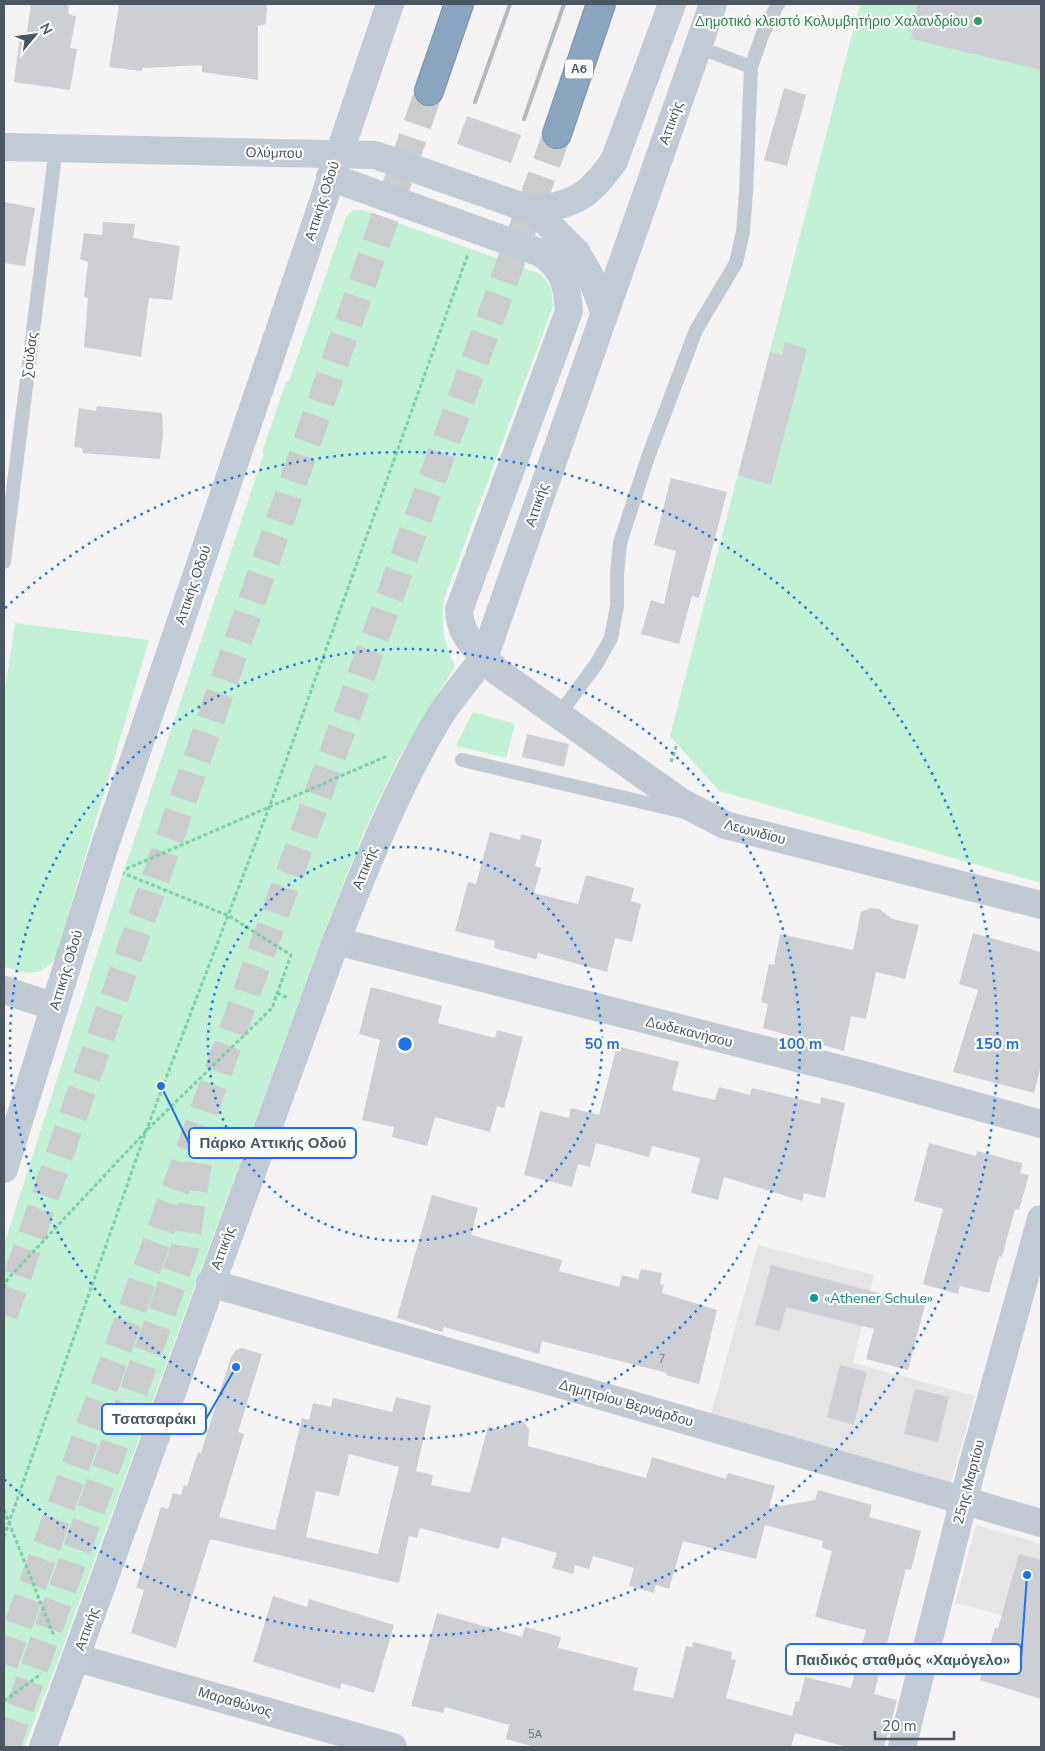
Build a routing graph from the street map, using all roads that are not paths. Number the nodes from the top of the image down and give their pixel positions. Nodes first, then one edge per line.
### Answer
1 (390, 4) edge
2 (459, 4) edge
3 (600, 4) edge
4 (672, 4) edge
5 (713, 4) edge
6 (778, 4) edge
7 (662, 32) junction
8 (698, 47) junction
9 (751, 67) junction
10 (429, 90) tunnel mouth
11 (557, 134) tunnel mouth
12 (4, 147) edge
13 (56, 148) junction
14 (334, 166) junction
15 (535, 211) junction
16 (604, 311) junction
17 (4, 562) edge
18 (484, 658) junction
19 (559, 715) junction
20 (462, 760) dead end
21 (704, 816) junction
22 (1041, 906) edge
23 (336, 941) junction
24 (4, 990) edge
25 (55, 1006) junction
26 (1041, 1124) edge
27 (6, 1153) edge
28 (1041, 1219) edge
29 (210, 1283) junction
30 (964, 1500) junction
31 (1041, 1523) edge
32 (77, 1658) junction
33 (44, 1747) edge
34 (393, 1747) edge
35 (902, 1747) edge

1 - 14 main road, Αττικής Οδού
2 - 10 highway
3 - 11 highway, Α6
4 - 7 main road
5 - 8 main road, Αττικής
6 - 9 lane
7 - 8 main road
7 - 15 main road
8 - 9 lane
8 - 16 main road, Αττικής
9 - 19 lane
12 - 13 main road, Ολύμπου
13 - 14 main road, Ολύμπου
13 - 17 lane, Σούδας
14 - 15 main road, Ολύμπου
14 - 18 main road
14 - 25 main road, Αττικής Οδού
15 - 16 main road
16 - 18 main road, Αττικής
18 - 19 street, Λεωνιδίου
18 - 23 main road, Αττικής
19 - 21 street, Λεωνιδίου
20 - 21 lane
21 - 22 street, Λεωνιδίου
23 - 26 street, Δωδεκανήσου
23 - 29 main road, Αττικής
24 - 25 street
25 - 27 main road, Αττικής Οδού
28 - 30 main road, 25ης Μαρτίου
29 - 30 street, Δημητρίου Βερνάρδου
29 - 32 main road, Αττικής
30 - 31 street, Δημητρίου Βερνάρδου
30 - 35 main road, 25ης Μαρτίου
32 - 33 main road, Αττικής
32 - 34 street, Μαραθώνος

